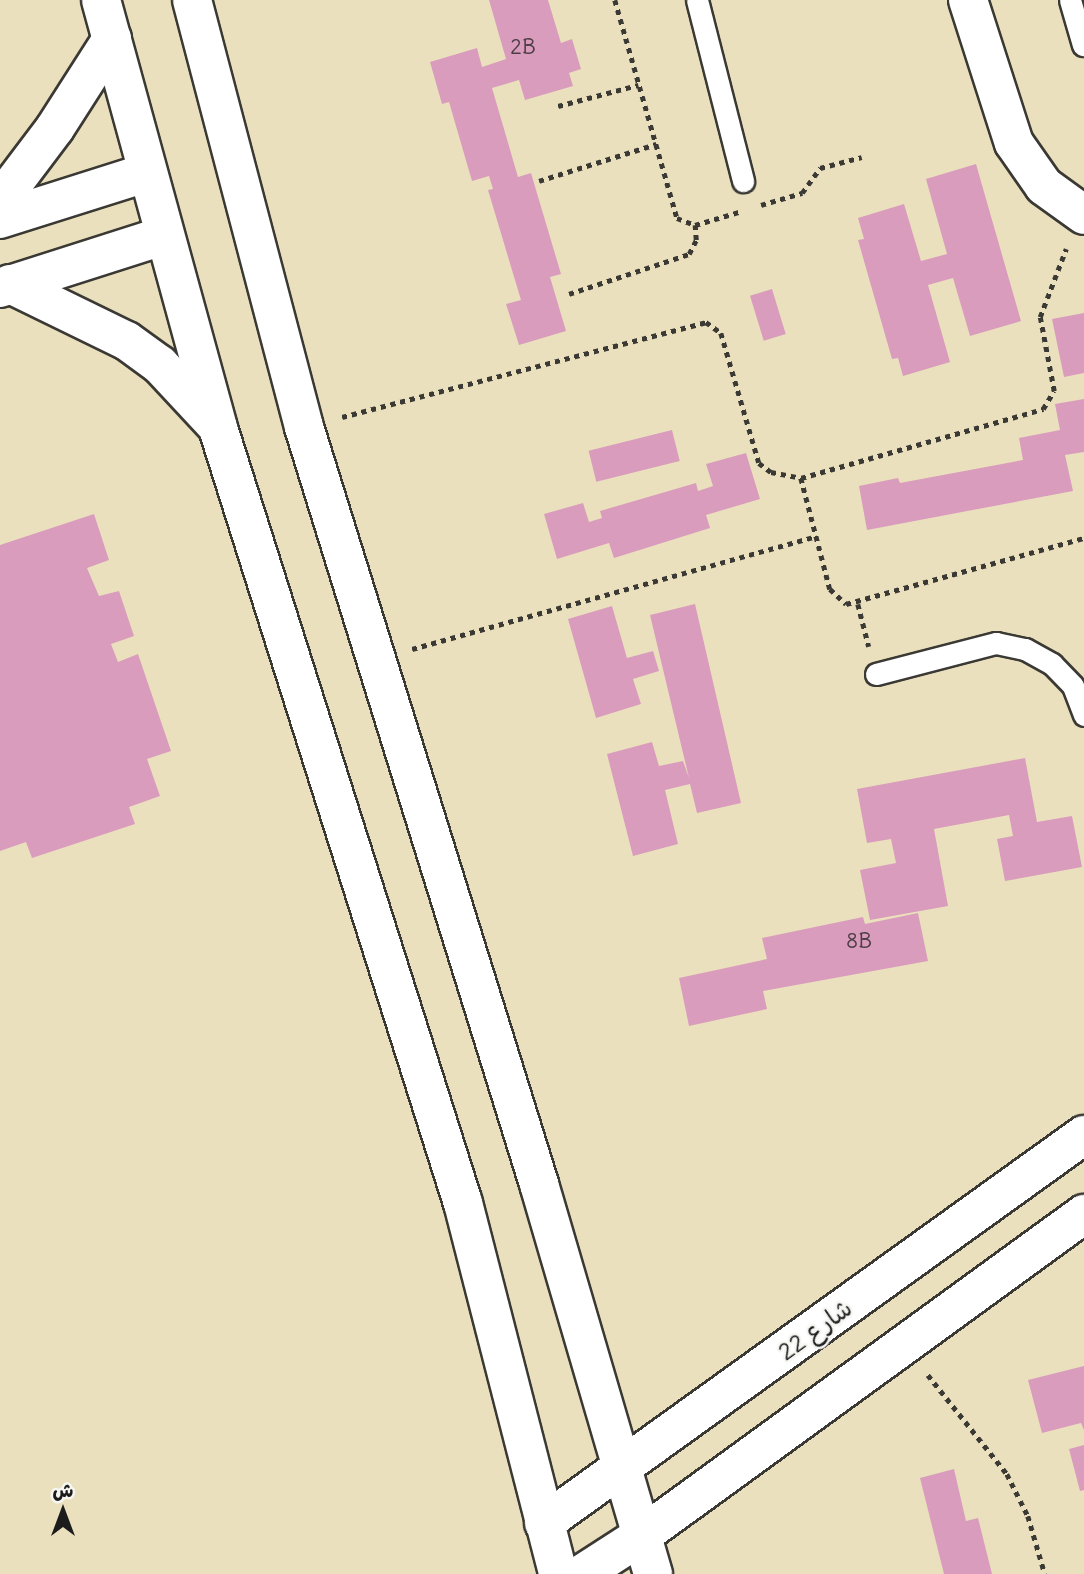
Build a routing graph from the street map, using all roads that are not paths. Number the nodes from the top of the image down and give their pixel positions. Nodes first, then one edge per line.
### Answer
1 (101, 0) edge
2 (192, 0) edge
3 (697, 0) edge
4 (968, 0) edge
5 (1070, 0) edge
6 (112, 40) junction
7 (1083, 45) edge
8 (146, 173) junction
9 (743, 181) dead end
10 (0, 201) edge
11 (1083, 215) edge
12 (0, 219) edge
13 (163, 236) junction
14 (5, 286) edge
15 (218, 428) junction
16 (876, 674) road end
17 (1084, 715) edge
18 (1084, 1135) edge
19 (1084, 1214) edge
20 (622, 1469) junction
21 (544, 1522) junction
22 (641, 1536) junction
23 (558, 1574) edge
24 (582, 1574) edge
25 (653, 1574) edge

1 - 6 street
2 - 20 street
3 - 9 lane
4 - 11 street
5 - 7 lane
6 - 8 street
6 - 10 street
8 - 12 street
8 - 13 street
13 - 14 street
13 - 15 street
14 - 15 street
15 - 21 street
16 - 17 lane
18 - 20 street, شارع 22
19 - 22 street
20 - 21 street, شارع 22
20 - 22 street
21 - 23 street
22 - 24 street
22 - 25 street

